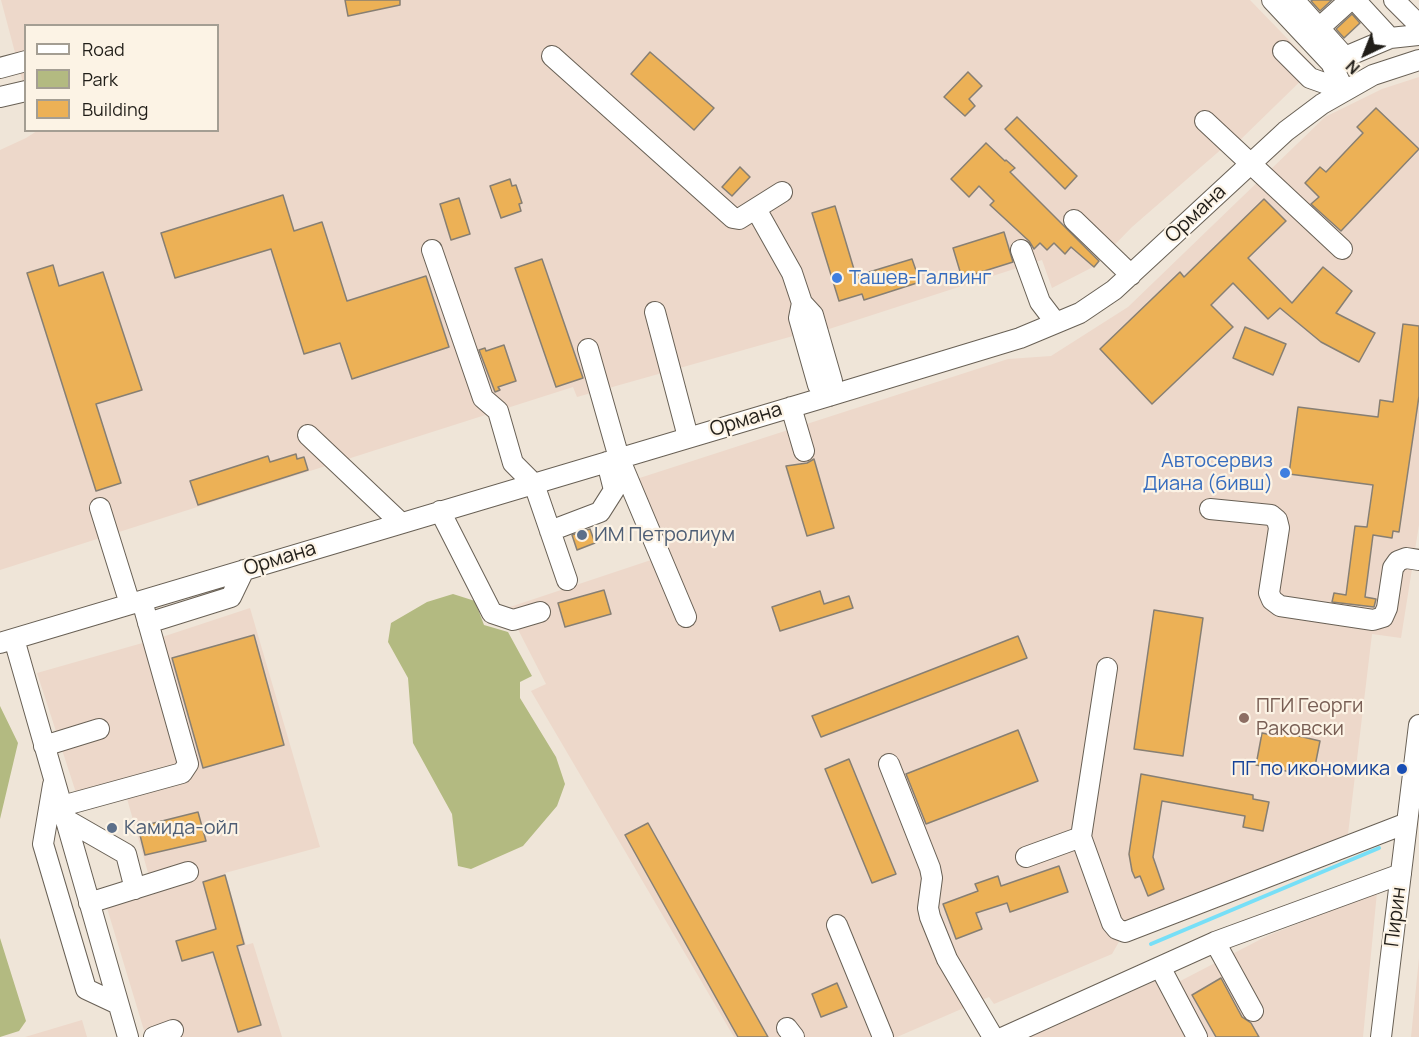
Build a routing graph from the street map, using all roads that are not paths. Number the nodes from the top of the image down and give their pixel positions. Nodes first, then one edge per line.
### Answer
1 (1272, 0) edge
2 (1294, 0) edge
3 (1350, 0) edge
4 (1355, 0) edge
5 (1394, 0) edge
6 (1418, 25) edge
7 (1319, 28) junction
8 (1390, 38) junction
9 (0, 51) edge
10 (1283, 51) dead end
11 (0, 56) edge
12 (552, 56) dead end
13 (1338, 60) junction
14 (1419, 60) edge
15 (24, 62) edge
16 (0, 68) edge
17 (1344, 90) junction
18 (24, 91) edge
19 (0, 97) edge
20 (1204, 122) dead end
21 (1250, 164) junction
22 (782, 192) dead end
23 (756, 209) junction
24 (1074, 220) dead end
25 (1342, 249) dead end
26 (432, 250) dead end
27 (1021, 250) dead end
28 (1131, 275) junction
29 (655, 312) dead end
30 (1056, 323) junction
31 (588, 349) dead end
32 (829, 396) junction
33 (791, 407) junction
34 (308, 435) dead end
35 (688, 437) junction
36 (804, 451) dead end
37 (613, 460) junction
38 (534, 484) junction
39 (100, 508) dead end
40 (1210, 509) dead end
41 (440, 512) junction
42 (401, 523) junction
43 (550, 531) junction
44 (1419, 560) edge
45 (244, 570) junction
46 (567, 580) dead end
47 (136, 602) junction
48 (540, 612) dead end
49 (686, 617) dead end
50 (148, 623) junction
51 (7, 641) edge
52 (1107, 668) dead end
53 (1419, 725) edge
54 (99, 729) dead end
55 (44, 746) junction
56 (889, 764) dead end
57 (54, 779) junction
58 (159, 794) dead end
59 (63, 812) junction
60 (1407, 823) junction
61 (1081, 837) junction
62 (1026, 857) dead end
63 (188, 872) dead end
64 (1401, 874) junction
65 (135, 889) junction
66 (89, 903) junction
67 (837, 925) dead end
68 (1215, 942) junction
69 (1160, 967) junction
70 (118, 1004) junction
71 (1252, 1011) dead end
72 (173, 1030) dead end
73 (128, 1037) edge
74 (154, 1037) edge
75 (883, 1037) edge
76 (993, 1037) edge
77 (1004, 1037) edge
78 (1197, 1037) edge
79 (1381, 1037) edge

1 - 13 street
2 - 7 street
3 - 7 street
4 - 8 street
5 - 6 street
6 - 8 street
7 - 13 street
8 - 13 street
9 - 11 street
10 - 17 street
12 - 23 street
13 - 17 street
14 - 17 street, Ормана
15 - 16 street
17 - 21 street, Ормана
18 - 19 street
20 - 21 street
21 - 25 street
21 - 28 street, Ормана
22 - 23 street
23 - 32 street
24 - 28 street
26 - 38 street
27 - 30 street
28 - 30 street, Ормана
29 - 35 street
30 - 32 street, Ормана
31 - 37 street
32 - 33 street, Ормана
33 - 35 street, Ормана
33 - 36 street
34 - 42 street
35 - 37 street, Ормана
37 - 38 street, Ормана
37 - 43 street
37 - 49 street
38 - 41 street, Ормана
38 - 43 street
39 - 47 street
40 - 44 street
41 - 42 street, Ормана
41 - 48 street
42 - 45 street, Ормана
43 - 46 street
45 - 47 street, Ормана
45 - 50 street
47 - 50 street
47 - 51 street, Ормана
50 - 59 street
51 - 55 street
52 - 61 street
53 - 60 street, Пирин
54 - 55 street
55 - 57 street
56 - 76 street
57 - 59 street
57 - 70 street
58 - 59 street
59 - 65 street
59 - 66 street
60 - 61 street
60 - 64 street, Пирин
61 - 62 street
63 - 65 street
64 - 68 street
64 - 79 street, Пирин
65 - 66 street
66 - 70 street
67 - 75 street
68 - 69 street
68 - 71 street
69 - 77 street
69 - 78 street
70 - 73 street
72 - 74 street

